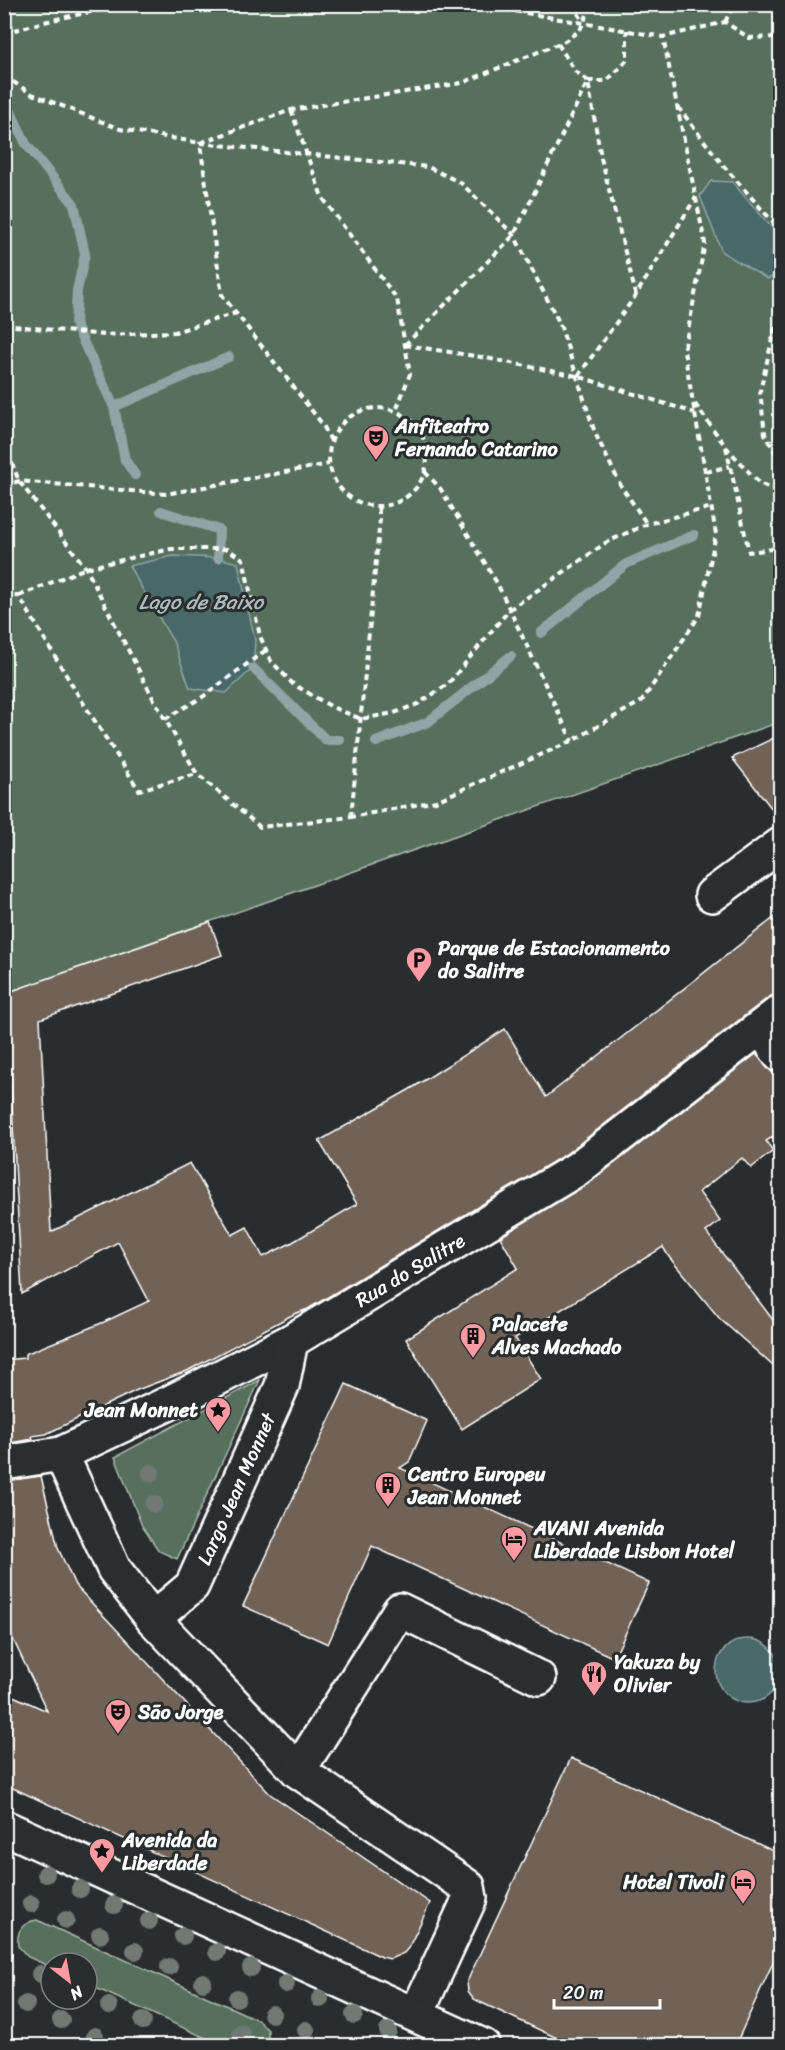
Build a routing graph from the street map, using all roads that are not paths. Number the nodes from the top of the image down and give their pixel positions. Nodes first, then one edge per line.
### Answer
1 (780, 846) edge
2 (712, 895) dead end
3 (771, 1020) edge
4 (780, 1055) edge
5 (291, 1341) junction
6 (61, 1454) junction
7 (4, 1463) edge
8 (153, 1619) junction
9 (539, 1678) dead end
10 (298, 1771) junction
11 (4, 1827) edge
12 (416, 2015) junction
13 (483, 2046) edge

1 - 2 street
3 - 4 street
3 - 5 street, Rua do Salitre
5 - 6 street, Rua do Salitre
5 - 8 street, Largo Jean Monnet
6 - 7 street, Rua do Salitre
6 - 8 street
8 - 10 street
9 - 10 street
10 - 12 street
11 - 12 street
12 - 13 street

